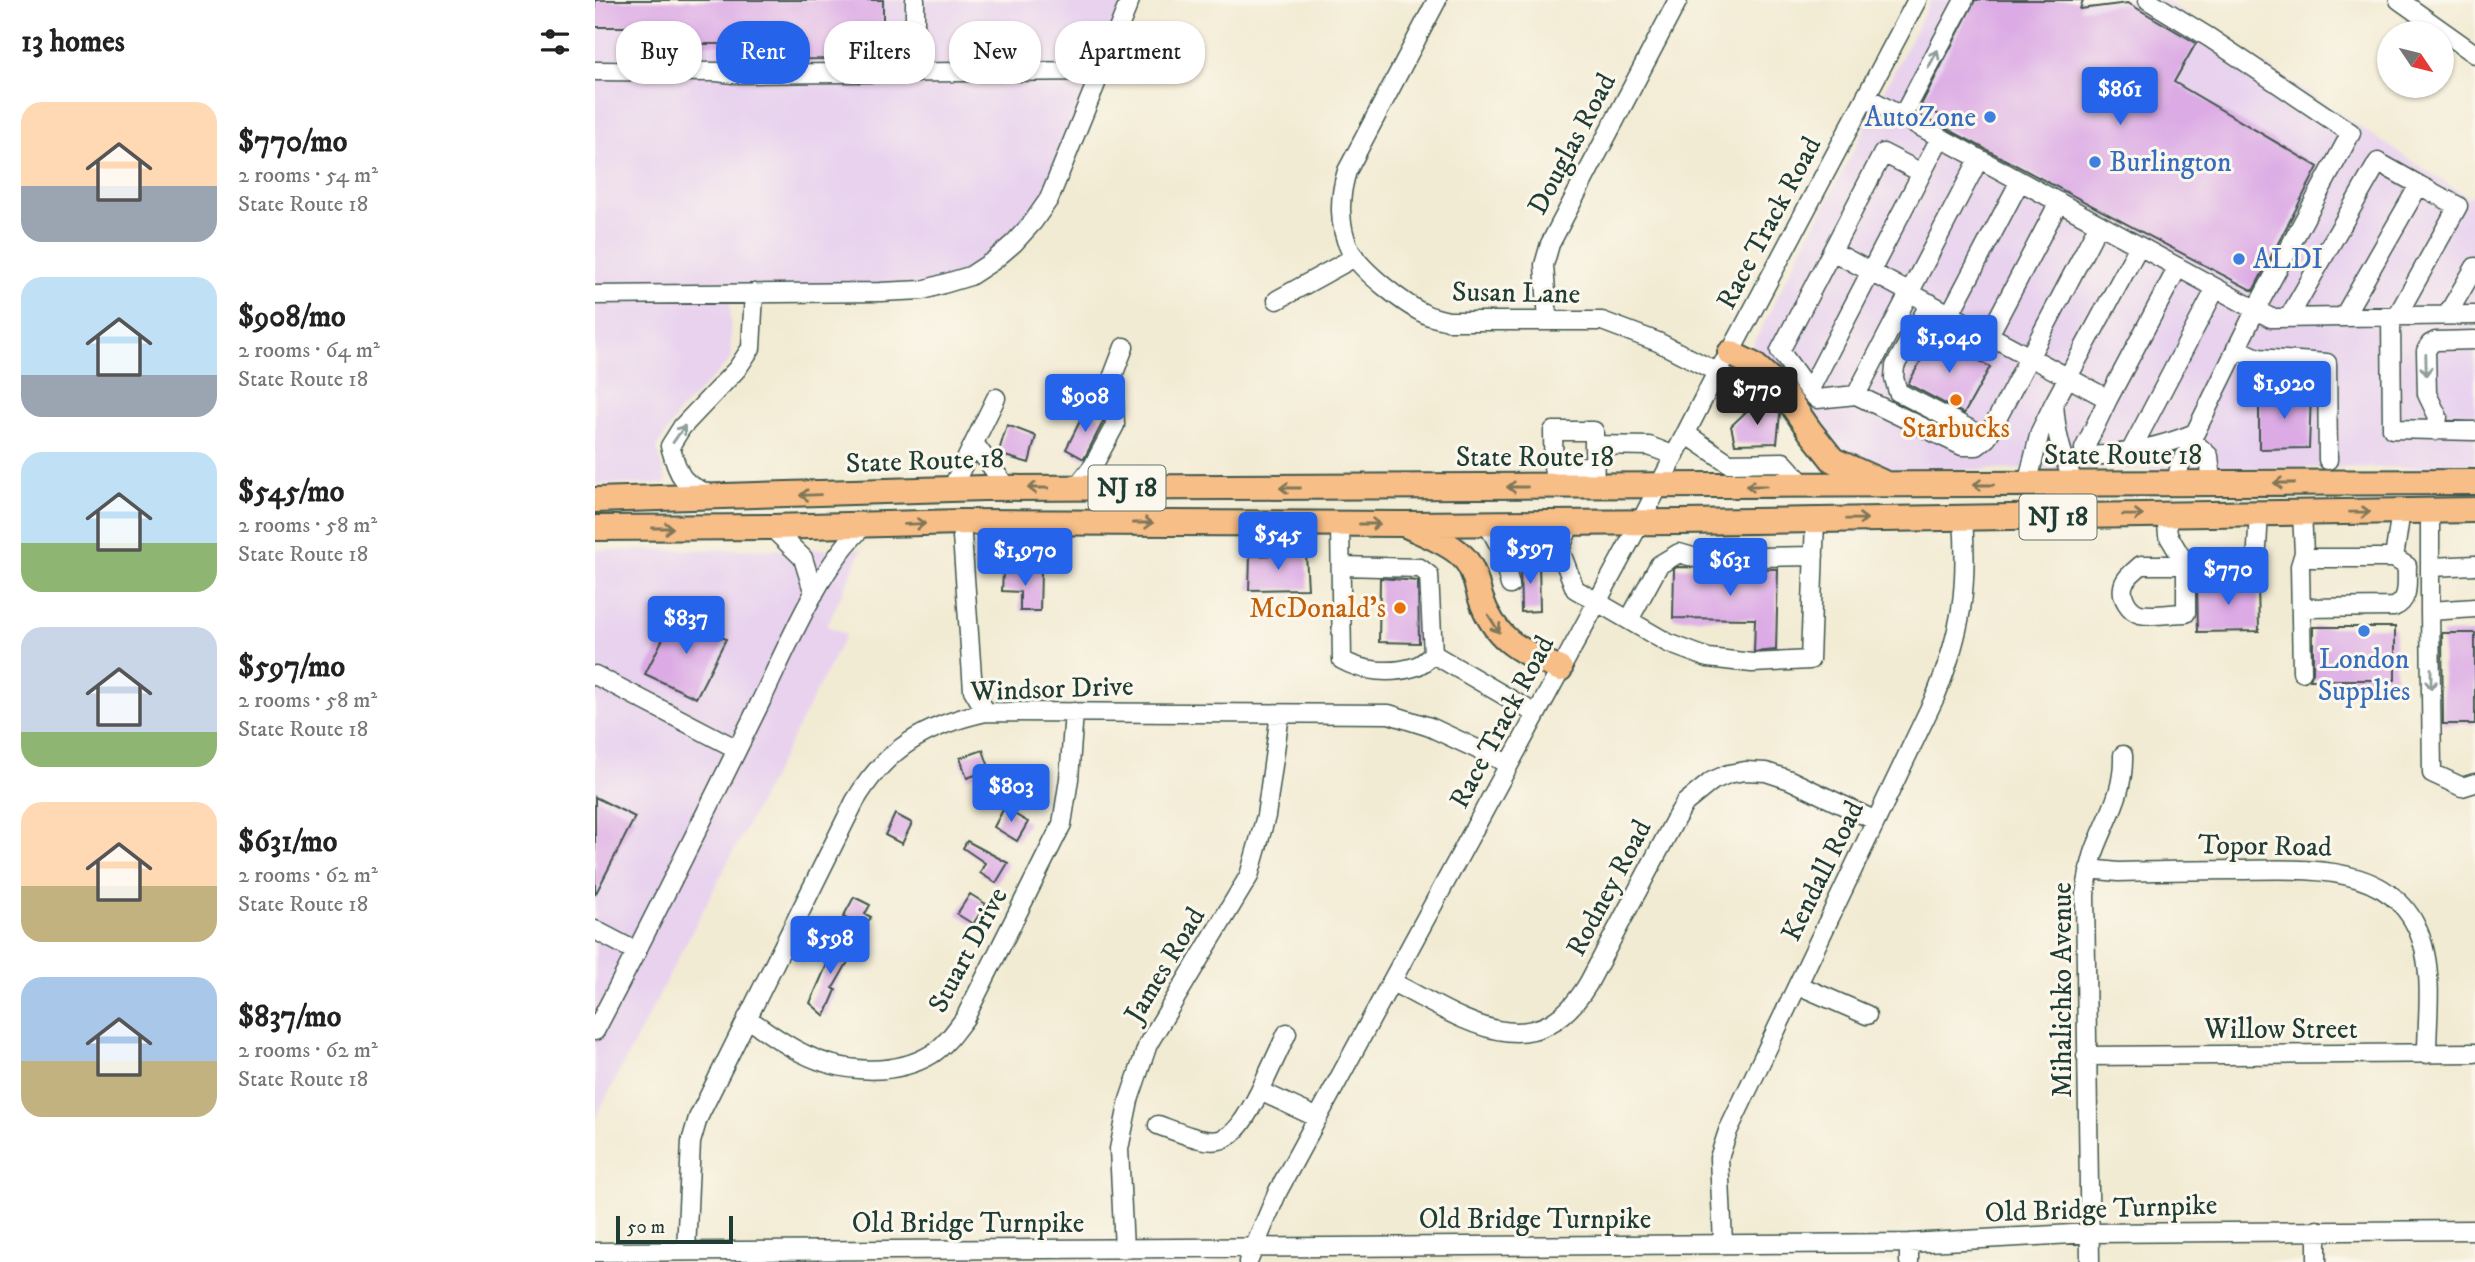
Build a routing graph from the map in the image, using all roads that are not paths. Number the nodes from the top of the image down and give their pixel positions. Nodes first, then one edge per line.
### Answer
1 (915, 0) edge
2 (1130, 0) edge
3 (1437, 0) edge
4 (1678, 0) edge
5 (1917, 0) edge
6 (1964, 0) edge
7 (2148, 0) edge
8 (2399, 0) edge
9 (2418, 6) edge
10 (915, 21) edge
11 (1121, 21) edge
12 (2475, 54) edge
13 (595, 71) edge
14 (1055, 72) edge
15 (824, 74) edge
16 (935, 74) edge
17 (1096, 84) edge
18 (1866, 97) junction
19 (1902, 117) junction
20 (1940, 138) junction
21 (1979, 159) junction
22 (1922, 173) junction
23 (2020, 181) junction
24 (2419, 186) junction
25 (2059, 202) junction
26 (2099, 224) junction
27 (2139, 246) junction
28 (1832, 251) junction
29 (1355, 257) junction
30 (2178, 267) junction
31 (2475, 267) edge
32 (1871, 272) junction
33 (2216, 288) junction
34 (754, 293) junction
35 (1910, 293) junction
36 (595, 295) edge
37 (1277, 300) dead end
38 (1930, 303) junction
39 (2256, 309) junction
40 (1950, 314) junction
41 (2447, 315) junction
42 (2475, 315) edge
43 (2344, 316) junction
44 (2394, 316) junction
45 (2289, 317) junction
46 (1548, 320) junction
47 (1990, 335) junction
48 (2475, 340) edge
49 (1124, 347) dead end
50 (2236, 348) junction
51 (2029, 357) junction
52 (1724, 362) junction
53 (2067, 378) junction
54 (1809, 391) junction
55 (1856, 395) junction
56 (996, 398) dead end
57 (2108, 399) junction
58 (2054, 403) junction
59 (2436, 431) junction
60 (2475, 431) edge
61 (1686, 434) junction
62 (1987, 438) junction
63 (2196, 439) junction
64 (974, 443) junction
65 (1594, 445) junction
66 (2129, 454) junction
67 (1675, 456) junction
68 (1729, 463) junction
69 (2327, 475) junction
70 (1554, 477) junction
71 (1595, 477) junction
72 (2475, 482) edge
73 (2177, 484) junction
74 (2213, 484) junction
75 (2027, 485) junction
76 (2075, 485) junction
77 (1712, 486) junction
78 (1805, 486) junction
79 (1889, 486) junction
80 (1659, 487) junction
81 (1007, 488) junction
82 (1076, 488) junction
83 (951, 489) junction
84 (720, 498) junction
85 (595, 500) edge
86 (2475, 510) edge
87 (2401, 511) junction
88 (2430, 511) junction
89 (2259, 513) junction
90 (2302, 513) junction
91 (2166, 515) junction
92 (1963, 518) junction
93 (1815, 520) junction
94 (1641, 521) junction
95 (961, 522) junction
96 (1570, 522) junction
97 (1681, 522) junction
98 (1487, 523) junction
99 (1340, 524) junction
100 (1404, 524) junction
101 (864, 526) junction
102 (771, 527) junction
103 (595, 528) edge
104 (1501, 549) junction
105 (1560, 550) junction
106 (1679, 553) junction
107 (1814, 556) junction
108 (2303, 558) junction
109 (2394, 558) junction
110 (2475, 565) edge
111 (1341, 566) junction
112 (2431, 567) junction
113 (1510, 585) dead end
114 (814, 594) junction
115 (1597, 603) junction
116 (2301, 608) junction
117 (2475, 608) edge
118 (2430, 611) junction
119 (1629, 620) junction
120 (1433, 654) junction
121 (1560, 669) junction
122 (2302, 672) dead end
123 (595, 675) edge
124 (986, 712) junction
125 (1074, 712) junction
126 (1280, 714) junction
127 (1536, 714) junction
128 (737, 749) junction
129 (2123, 755) dead end
130 (1509, 764) junction
131 (2475, 783) edge
132 (1877, 821) junction
133 (2089, 869) junction
134 (595, 930) edge
135 (637, 952) junction
136 (1392, 982) junction
137 (1798, 985) junction
138 (1867, 1016) dead end
139 (747, 1018) junction
140 (595, 1031) edge
141 (1287, 1033) dead end
142 (2427, 1054) junction
143 (2475, 1054) edge
144 (2086, 1056) junction
145 (1260, 1091) junction
146 (1318, 1118) junction
147 (1158, 1125) dead end
148 (2317, 1230) junction
149 (2475, 1230) edge
150 (2090, 1233) junction
151 (1723, 1243) junction
152 (1909, 1243) junction
153 (1124, 1248) junction
154 (686, 1251) junction
155 (595, 1252) edge
156 (1649, 1253) edge
157 (1384, 1254) edge
158 (1505, 1254) edge
159 (1250, 1255) edge
160 (1308, 1255) edge
161 (1909, 1262) edge
162 (2090, 1262) edge
163 (2317, 1262) edge

1 - 10 street
2 - 11 street
3 - 29 street, Susan Lane
4 - 46 street, Douglas Road
5 - 18 street, Race Track Road
19 -> 6 street
7 - 39 street
8 - 9 street
9 - 12 street
13 - 15 street
14 - 16 street
17 - 34 street
18 - 19 street
18 - 52 street, Race Track Road
19 - 20 street
20 - 21 street
20 - 22 street
21 - 23 street
21 - 35 street
22 - 28 street
22 - 32 street
23 - 25 street
23 - 40 street
24 - 43 street
24 - 44 street
24 - 45 street
25 - 26 street
25 - 47 street
26 - 27 street
26 - 51 street
27 - 30 street
27 - 53 street
28 - 32 street
28 - 54 street
29 - 37 street
29 - 46 street, Susan Lane
30 - 33 street
30 - 57 street
31 - 41 street
32 - 35 street
32 - 54 street
33 - 39 street
33 - 66 street
34 - 36 street
84 -> 34 street
35 - 38 street
35 - 55 street
38 - 40 street
38 - 62 street
39 - 45 street
39 - 50 street
40 - 47 street
41 - 42 street
41 - 44 street
43 - 44 street
43 - 45 street
44 - 59 street
46 - 52 street, Susan Lane
47 - 51 street
48 -> 59 street
49 - 82 street
50 - 63 street
50 - 69 street
51 - 53 street
51 - 62 street
52 - 61 street, Race Track Road
52 - 79 highway
53 - 57 street
53 - 58 street
54 - 55 street
55 - 62 street
56 - 64 street
57 - 66 street
58 - 75 street
58 - 76 street
59 - 60 street
61 - 67 street, Race Track Road
61 - 68 street
63 - 66 street
63 - 73 street
63 - 74 street
64 - 81 street
64 - 83 street
65 - 67 street
65 - 70 street
65 - 71 street
67 - 80 street, Race Track Road
68 - 77 street
68 - 78 street
69 - 72 highway, State Route 18 / NJ 18
69 -> 74 highway, State Route 18 / NJ 18
70 - 71 highway, State Route 18 / NJ 18
70 -> 82 highway, State Route 18 / NJ 18
71 - 80 highway, State Route 18 / NJ 18
73 - 74 highway, State Route 18 / NJ 18
73 - 76 highway, State Route 18 / NJ 18
75 - 76 highway, State Route 18 / NJ 18
75 -> 79 highway, State Route 18 / NJ 18
78 -> 77 highway, State Route 18 / NJ 18
77 - 80 highway, State Route 18 / NJ 18
78 - 79 highway, State Route 18 / NJ 18
80 - 94 street, Race Track Road
82 -> 81 highway, State Route 18 / NJ 18
81 - 83 highway, State Route 18 / NJ 18
83 -> 84 highway, State Route 18 / NJ 18
84 - 85 highway, State Route 18 / NJ 18
86 - 88 highway, NJ 18
87 - 88 highway, NJ 18
90 -> 87 highway, NJ 18
87 - 109 street
88 - 112 street
89 - 90 highway, NJ 18
89 - 91 highway, NJ 18
89 - 91 street
90 - 108 street
92 -> 91 highway, NJ 18
93 -> 92 highway, NJ 18
92 - 132 street, Kendall Road
93 - 97 highway, NJ 18
93 - 107 street
94 - 96 highway, NJ 18
94 - 97 highway, NJ 18
94 - 115 street, Race Track Road
95 -> 99 highway, NJ 18
101 -> 95 highway, NJ 18
95 - 124 street
96 - 98 highway, NJ 18
96 - 105 street
97 - 106 street
98 - 100 highway, NJ 18
98 - 104 street
99 -> 100 highway, NJ 18
99 - 111 street
100 -> 121 highway
101 - 102 highway, NJ 18
101 - 114 street
103 -> 102 highway, NJ 18
102 - 114 street
104 - 105 street
104 - 113 street
105 - 115 street
106 - 107 street
106 - 119 street
107 - 119 street
108 - 109 street
108 - 116 street
109 - 116 street
110 - 112 street
111 - 120 street
111 - 120 street
112 - 118 street
114 - 128 street
115 - 119 street
115 - 121 street, Race Track Road
116 - 122 street
117 - 118 street
118 -> 131 street
120 - 127 street
121 - 127 street, Race Track Road
123 - 128 street
124 - 125 street, Windsor Drive
124 - 139 street, Windsor Drive
125 - 126 street, Windsor Drive
125 - 139 street, Stuart Drive
126 - 130 street, Windsor Drive
126 - 153 street, James Road
127 - 130 street, Race Track Road
128 - 135 street
129 - 133 street, Mihalichko Avenue
130 - 136 street, Race Track Road
132 - 136 street, Rodney Road
132 - 137 street, Kendall Road
133 - 142 street, Topor Road
133 - 144 street, Mihalichko Avenue
134 - 135 street
135 - 140 street
136 - 146 street, Race Track Road
137 - 138 street
137 - 151 street, Kendall Road
139 - 154 street, Windsor Drive
141 - 145 street
142 - 143 street, Willow Street
142 - 144 street, Willow Street
144 - 150 street, Mihalichko Avenue
145 - 146 street
145 - 147 street
146 - 159 street, Race Track Road
148 - 149 street, Old Bridge Turnpike
148 - 150 street, Old Bridge Turnpike
148 - 163 street
150 - 152 street, Old Bridge Turnpike
150 - 162 street, Mihalichko Avenue
151 - 152 street, Old Bridge Turnpike
151 - 156 street, Old Bridge Turnpike
152 - 161 street
153 - 154 street, Old Bridge Turnpike
153 - 159 street, Old Bridge Turnpike
154 - 155 street, Old Bridge Turnpike
156 - 158 street, Old Bridge Turnpike
157 - 158 street, Old Bridge Turnpike
157 - 160 street, Old Bridge Turnpike
159 - 160 street, Old Bridge Turnpike

